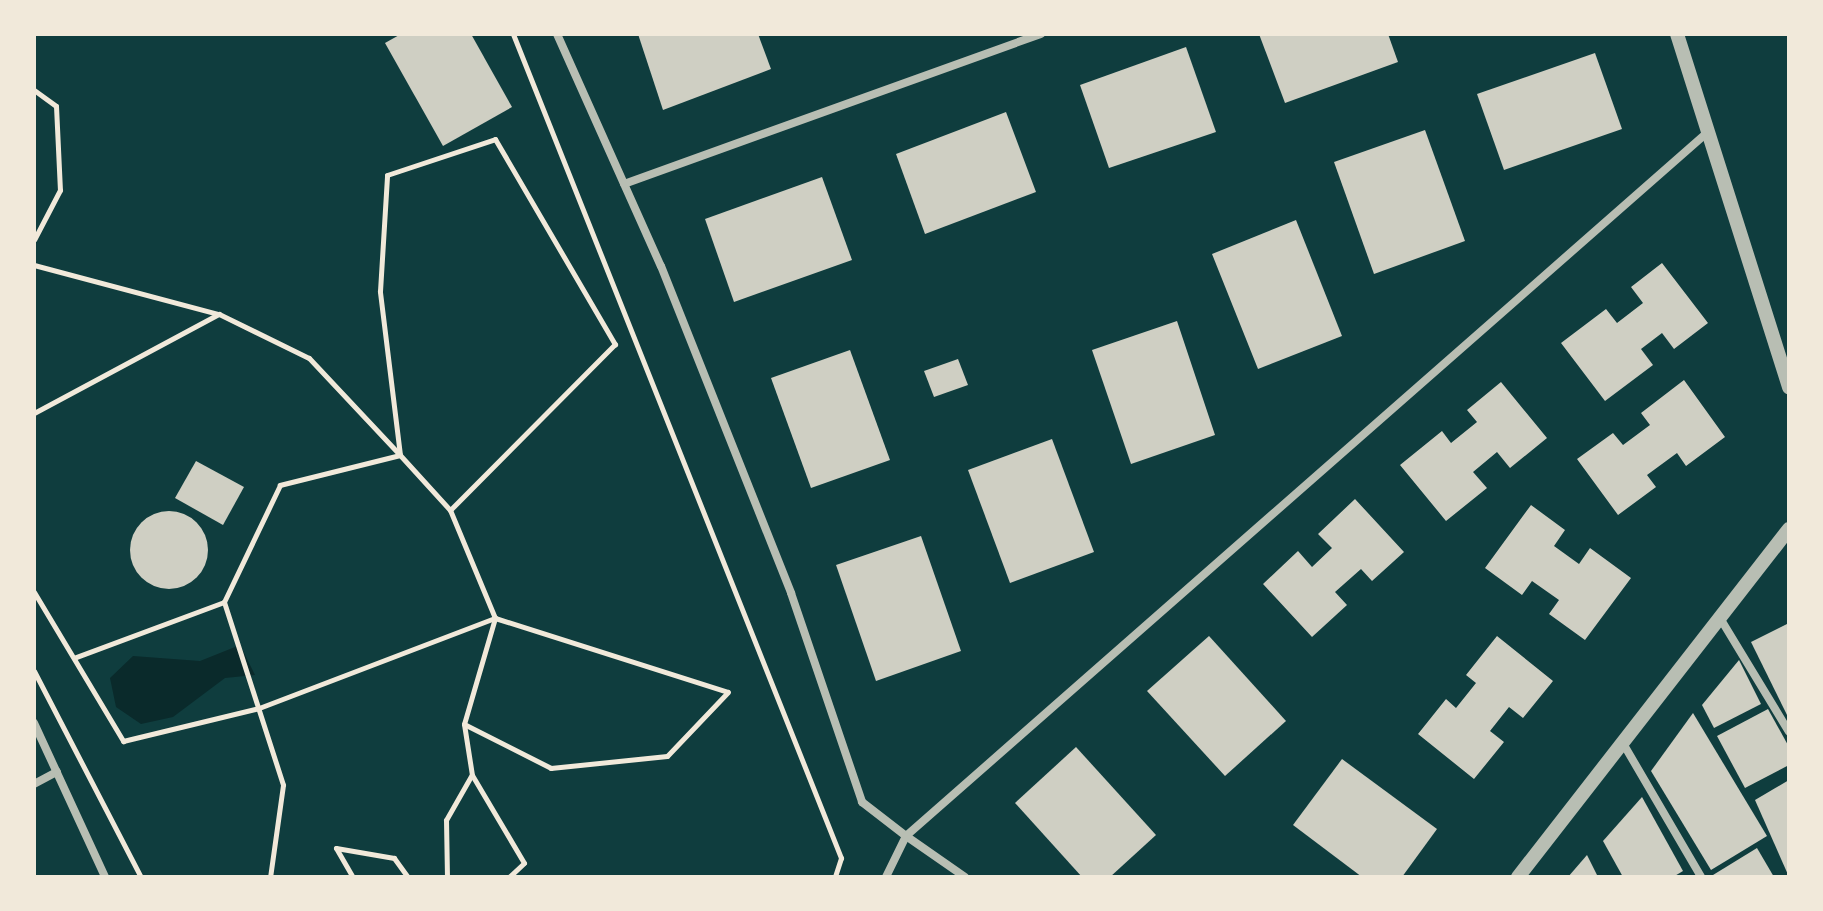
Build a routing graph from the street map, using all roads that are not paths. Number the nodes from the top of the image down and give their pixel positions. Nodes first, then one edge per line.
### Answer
1 (557, 34) edge
2 (1041, 34) edge
3 (1677, 34) edge
4 (1711, 129) junction
5 (624, 184) junction
6 (1789, 388) edge
7 (1789, 529) edge
8 (1720, 618) junction
9 (34, 723) edge
10 (1789, 732) edge
11 (1624, 745) junction
12 (57, 772) junction
13 (34, 784) edge
14 (906, 836) junction
15 (1521, 875) edge
16 (105, 877) edge
17 (886, 877) edge
18 (965, 877) edge
19 (1701, 877) edge

1 - 5 street
2 - 5 street
3 - 4 street
4 - 6 street
4 - 14 street
5 - 14 street
7 - 8 street
8 - 10 street
8 - 11 street
9 - 12 street
11 - 15 street
11 - 19 street
12 - 13 street
12 - 16 street
14 - 17 street
14 - 18 street

